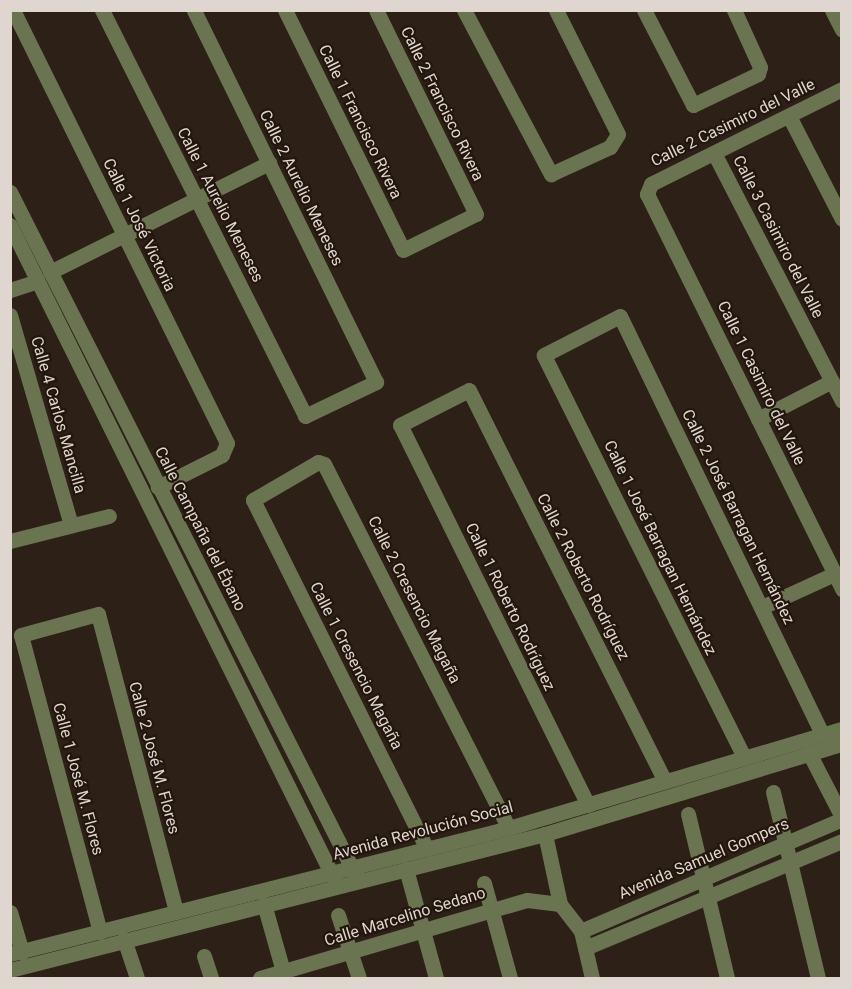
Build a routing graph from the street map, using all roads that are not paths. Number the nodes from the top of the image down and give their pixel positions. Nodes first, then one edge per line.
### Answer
1 (13, 10) edge
2 (102, 10) edge
3 (194, 10) edge
4 (285, 10) edge
5 (376, 10) edge
6 (464, 10) edge
7 (556, 10) edge
8 (644, 10) edge
9 (734, 10) edge
10 (832, 10) edge
11 (842, 30) edge
12 (842, 90) edge
13 (789, 116) junction
14 (714, 153) junction
15 (269, 163) junction
16 (10, 192) edge
17 (647, 194) joint
18 (197, 199) junction
19 (476, 214) joint
20 (842, 219) edge
21 (10, 225) edge
22 (124, 236) junction
23 (44, 277) junction
24 (10, 290) edge
25 (10, 315) edge
26 (544, 355) joint
27 (832, 381) junction
28 (101, 390) junction
29 (469, 390) joint
30 (842, 401) edge
31 (305, 416) joint
32 (758, 419) junction
33 (158, 487) junction
34 (253, 500) joint
35 (109, 516) dead end
36 (71, 525) junction
37 (10, 541) edge
38 (834, 574) junction
39 (842, 589) edge
40 (762, 608) junction
41 (98, 614) joint
42 (842, 729) edge
43 (822, 733) junction
44 (842, 744) edge
45 (809, 753) junction
46 (744, 757) junction
47 (665, 781) junction
48 (773, 792) dead end
49 (588, 805) junction
50 (688, 814) dead end
51 (842, 818) edge
52 (509, 828) junction
53 (545, 834) junction
54 (842, 841) edge
55 (785, 843) junction
56 (340, 846) junction
57 (427, 849) junction
58 (322, 853) junction
59 (790, 864) junction
60 (355, 875) junction
61 (408, 876) junction
62 (704, 878) junction
63 (334, 880) junction
64 (484, 883) dead end
65 (708, 898) junction
66 (264, 904) junction
67 (560, 904) junction
68 (492, 909) junction
69 (10, 912) edge
70 (176, 912) junction
71 (338, 915) dead end
72 (423, 931) junction
73 (100, 932) junction
74 (581, 932) junction
75 (124, 939) junction
76 (585, 948) junction
77 (16, 953) edge
78 (351, 953) junction
79 (204, 956) dead end
80 (10, 970) edge
81 (284, 975) edge
82 (137, 978) edge
83 (211, 978) edge
84 (261, 978) edge
85 (359, 978) edge
86 (436, 978) edge
87 (510, 978) edge
88 (592, 978) edge
89 (727, 978) edge
90 (818, 978) edge

1 - 22 street, Calle 1 José Victoria
2 - 18 street, Calle 1 Aurelio Meneses
3 - 15 street, Calle 2 Aurelio Meneses
4 - 19 street, Calle 1 Francisco Rivera
5 - 19 street, Calle 2 Francisco Rivera
6 - 7 street
8 - 9 street
10 - 11 street
12 - 13 street, Calle 2 Casimiro del Valle
13 - 14 street, Calle 2 Casimiro del Valle
13 - 20 street
14 - 17 street, Calle 2 Casimiro del Valle
14 - 27 street, Calle 3 Casimiro del Valle
15 - 18 street
15 - 31 street, Calle 2 Aurelio Meneses
16 - 23 street, Calle Campaña del Ébano
17 - 32 street, Calle 1 Casimiro del Valle
18 - 22 street
18 - 31 street, Calle 1 Aurelio Meneses
21 - 23 street, Calle Campaña del Ébano
22 - 23 street
22 - 33 street, Calle 1 José Victoria
23 - 24 street
23 - 28 street, Calle Campaña del Ébano
25 - 36 street, Calle 4 Carlos Mancilla
26 - 40 street, Calle 2 José Barragan Hernández
26 - 46 street, Calle 1 José Barragan Hernández
27 - 30 street, Calle 3 Casimiro del Valle
27 - 32 street
28 - 33 street, Calle Campaña del Ébano
28 - 58 street, Calle Campaña del Ébano
29 - 47 street, Calle 2 Roberto Rodríguez
29 - 49 street, Calle 1 Roberto Rodríguez
32 - 38 street, Calle 1 Casimiro del Valle
33 - 56 street, Calle Campaña del Ébano
34 - 52 street, Calle 2 Cresencio Magaña
34 - 57 street, Calle 1 Cresencio Magaña
35 - 36 street
36 - 37 street
38 - 39 street, Calle 1 Casimiro del Valle
38 - 40 street
40 - 43 street, Calle 2 José Barragan Hernández
41 - 70 street, Calle 2 José M. Flores
41 - 73 street, Calle 1 José M. Flores
42 - 43 street, Avenida Revolución Social
43 - 46 street, Avenida Revolución Social
44 - 45 street, Avenida Revolución Social
45 - 51 street
45 - 53 street, Avenida Revolución Social
46 - 47 street, Avenida Revolución Social
47 - 49 street, Avenida Revolución Social
48 - 55 street
49 - 52 street, Avenida Revolución Social
50 - 62 street
51 - 55 street, Avenida Samuel Gompers
52 - 57 street, Avenida Revolución Social
53 - 61 street, Avenida Revolución Social
53 - 67 street
54 - 59 street
55 - 59 street
55 - 62 street, Avenida Samuel Gompers
56 - 58 street
56 - 60 street, Calle Campaña del Ébano
57 - 60 street, Avenida Revolución Social
58 - 63 street, Calle Campaña del Ébano
59 - 65 street
59 - 90 street
60 - 61 street, Avenida Revolución Social
60 - 63 street, Avenida Revolución Social
61 - 72 street
62 - 65 street
62 - 74 street, Avenida Samuel Gompers
63 - 66 street, Avenida Revolución Social
63 - 70 street, Avenida Revolución Social
64 - 68 street
65 - 76 street
65 - 89 street
66 - 75 street, Avenida Revolución Social
66 - 81 street
67 - 68 street, Calle Marcelino Sedano
67 - 74 street
68 - 72 street, Calle Marcelino Sedano
68 - 87 street
69 - 77 street
70 - 73 street, Avenida Revolución Social
71 - 78 street
72 - 78 street, Calle Marcelino Sedano
72 - 86 street
73 - 77 street, Avenida Revolución Social
74 - 76 street
75 - 80 street, Avenida Revolución Social
75 - 82 street
76 - 88 street
78 - 81 street, Calle Marcelino Sedano
78 - 85 street
79 - 83 street
81 - 84 street, Calle Marcelino Sedano

